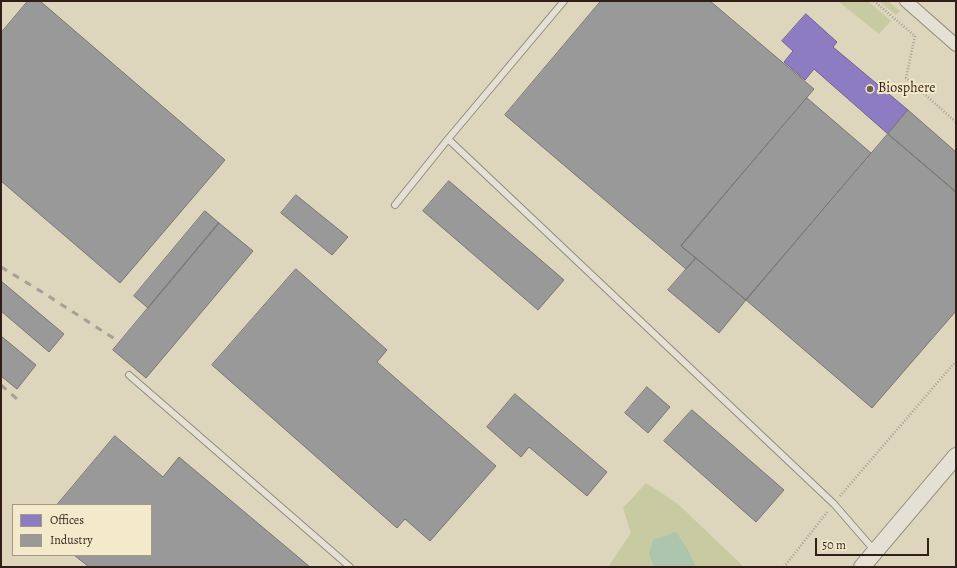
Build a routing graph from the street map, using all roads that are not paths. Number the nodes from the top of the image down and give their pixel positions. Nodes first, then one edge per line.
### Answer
1 (564, 1) edge
2 (906, 1) edge
3 (956, 45) edge
4 (448, 139) junction
5 (395, 204) dead end
6 (129, 375) dead end
7 (956, 456) edge
8 (875, 552) junction
9 (350, 567) edge
10 (862, 567) edge

1 - 4 lane
2 - 3 street
4 - 5 lane
4 - 8 lane
6 - 9 lane
7 - 8 street
8 - 10 street

